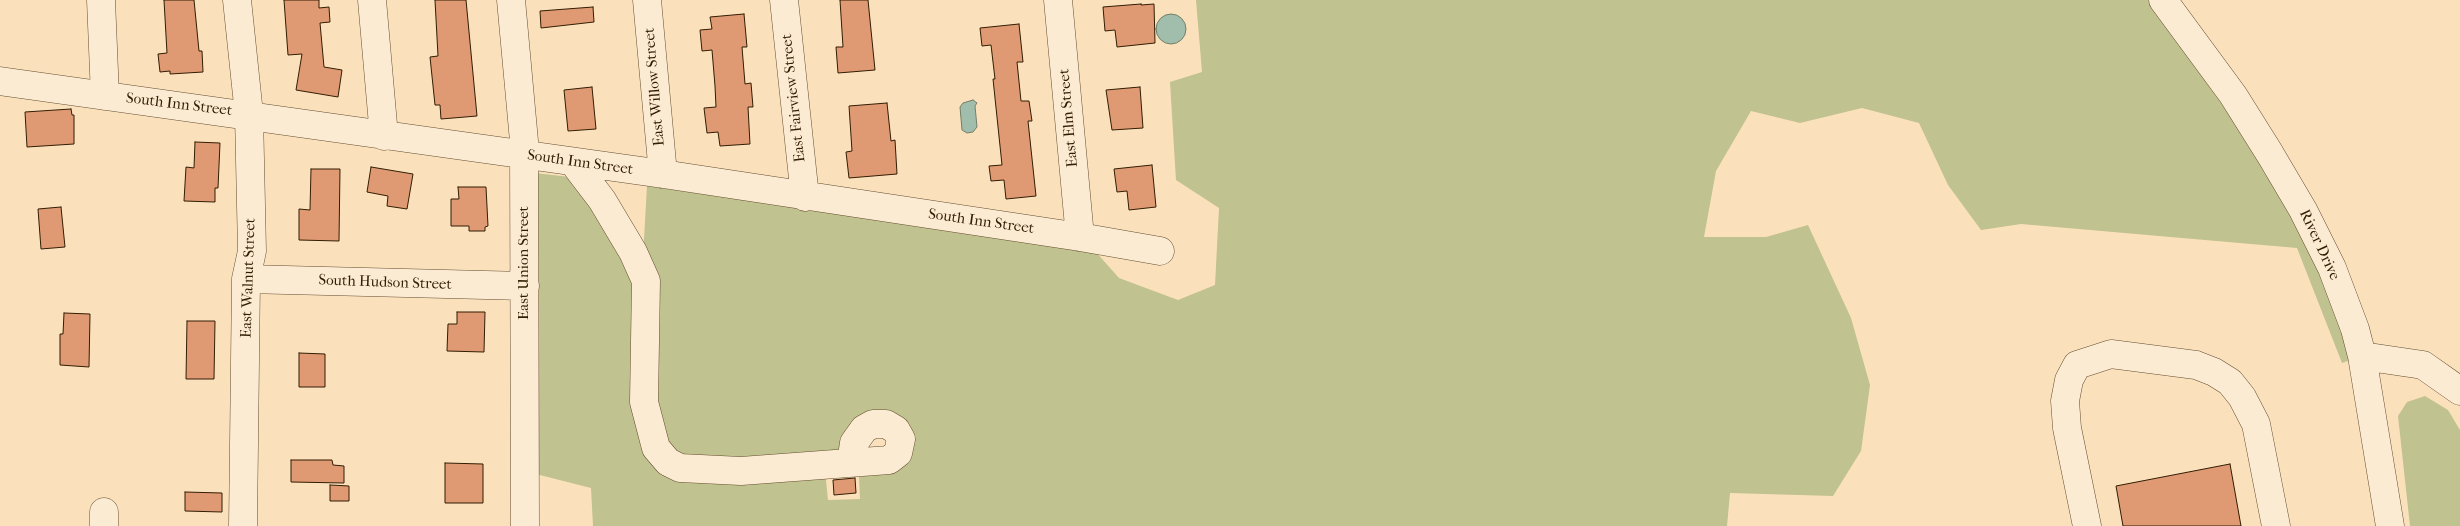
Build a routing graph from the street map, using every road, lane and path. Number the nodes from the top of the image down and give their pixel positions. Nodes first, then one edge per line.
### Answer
1 (101, 0) edge
2 (237, 0) edge
3 (372, 0) edge
4 (511, 0) edge
5 (647, 0) edge
6 (784, 0) edge
7 (1058, 0) edge
8 (2163, 0) edge
9 (0, 81) edge
10 (105, 96) junction
11 (249, 114) junction
12 (384, 136) junction
13 (524, 155) junction
14 (573, 162) junction
15 (663, 174) junction
16 (805, 197) junction
17 (1080, 236) junction
18 (1160, 251) dead end
19 (246, 279) junction
20 (525, 286) junction
21 (2362, 356) junction
22 (2460, 391) edge
23 (851, 463) dead end
24 (244, 526) edge
25 (524, 526) edge
26 (2086, 526) edge
27 (2276, 526) edge
28 (2390, 526) edge

1 - 10 street
2 - 11 street, East Walnut Street
3 - 12 street
4 - 13 street, East Union Street
5 - 15 street, East Willow Street
6 - 16 street, East Fairview Street
7 - 17 street, East Elm Street
8 - 21 street, River Drive
9 - 10 street, South Inn Street
10 - 11 street, South Inn Street
11 - 12 street, South Inn Street
11 - 19 street, East Walnut Street
12 - 13 street, South Inn Street
13 - 14 street, South Inn Street
13 - 20 street, East Union Street
14 - 15 street, South Inn Street
14 - 23 street
15 - 16 street, South Inn Street
16 - 17 street, South Inn Street
17 - 18 street, South Inn Street
19 - 20 street, South Hudson Street
19 - 24 street, East Walnut Street
20 - 25 street, East Union Street
21 - 22 street
21 - 28 street, River Drive
26 - 27 street

